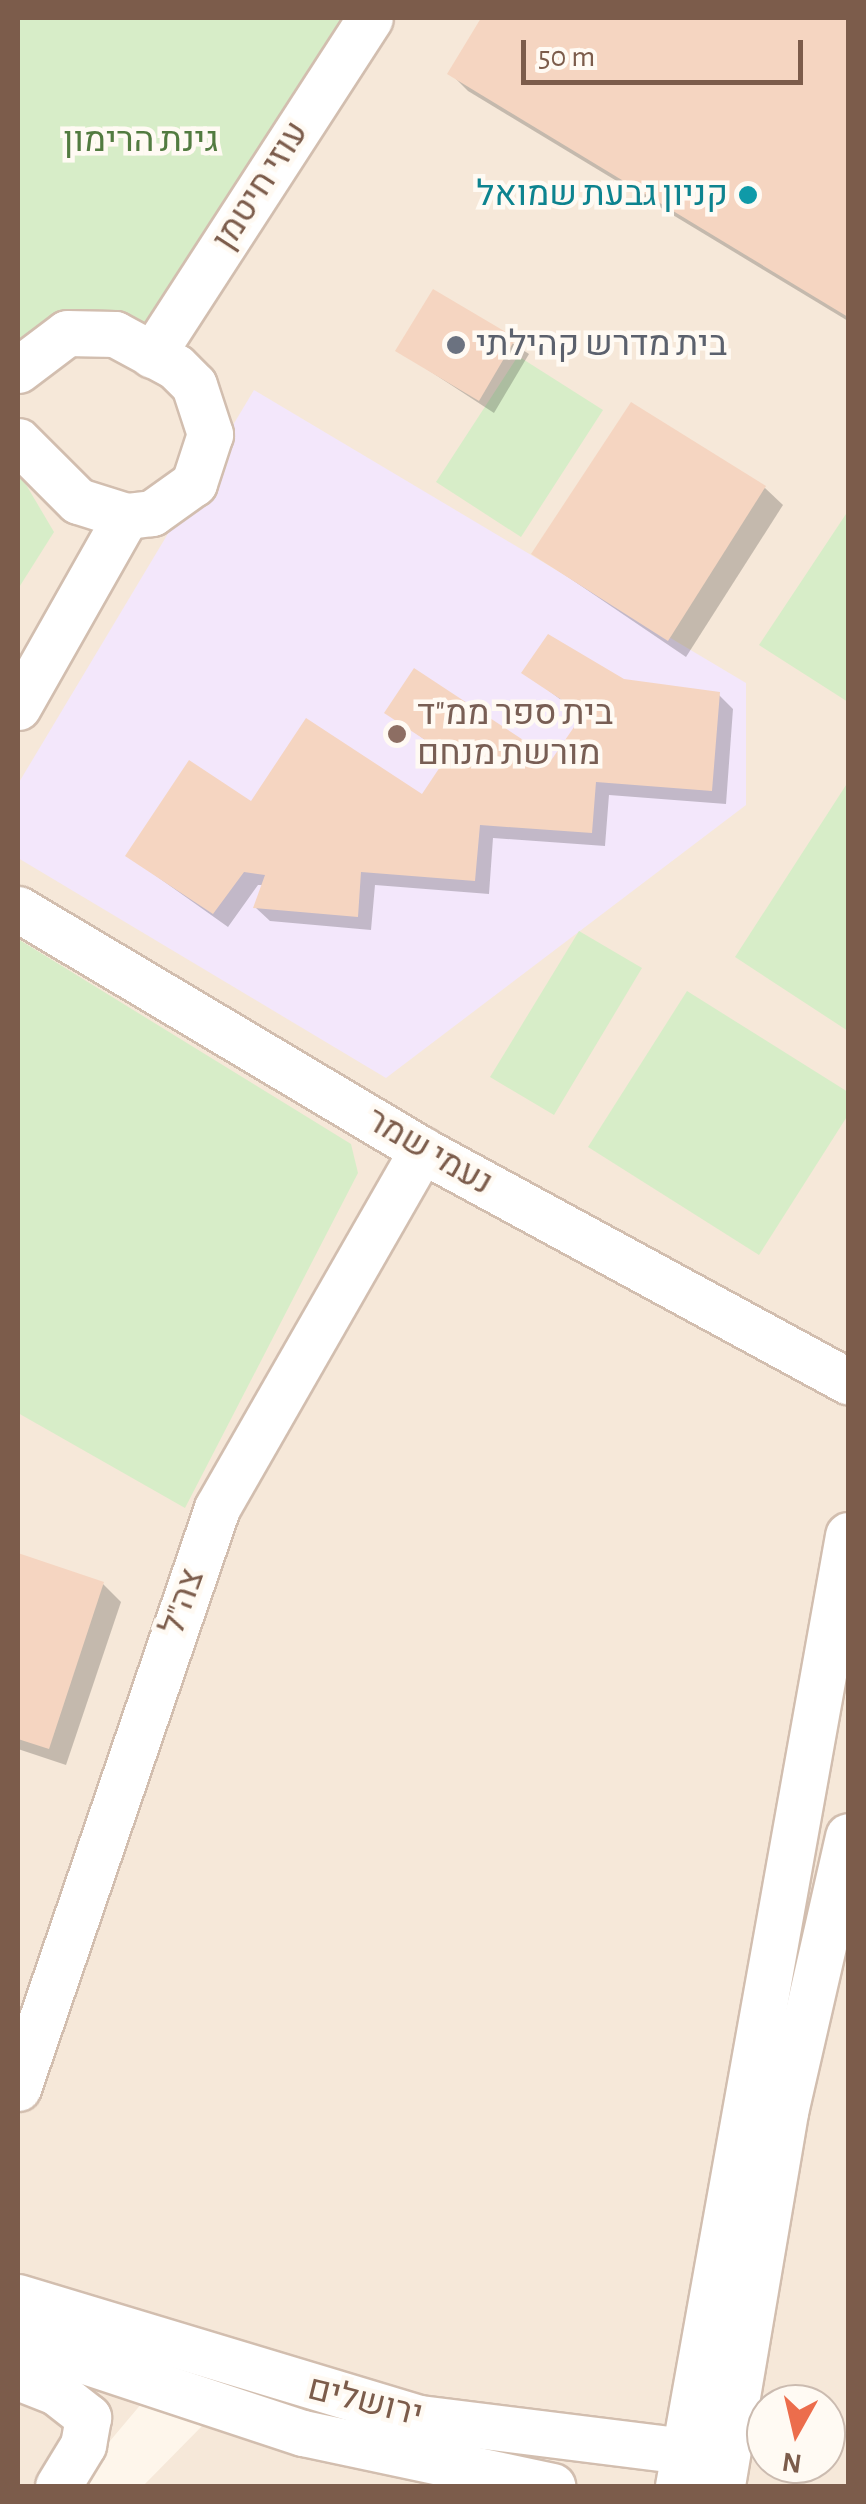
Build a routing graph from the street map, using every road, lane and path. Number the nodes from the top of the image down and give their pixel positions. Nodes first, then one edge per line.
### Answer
1 (370, 18) edge
2 (152, 355) junction
3 (18, 370) edge
4 (18, 442) edge
5 (126, 516) junction
6 (18, 708) edge
7 (18, 909) edge
8 (422, 1150) junction
9 (848, 1381) edge
10 (848, 1536) edge
11 (848, 1836) edge
12 (18, 2088) edge
13 (18, 2298) edge
14 (18, 2339) edge
15 (18, 2377) edge
16 (701, 2470) edge
17 (58, 2486) edge
18 (552, 2486) edge

1 - 2 street, עוזי חיטמן
2 - 3 street
2 - 5 street
4 - 5 street
5 - 6 street
7 - 8 street, נעמי שמר
8 - 9 street, נעמי שמר
8 - 12 street, צה"ל
10 - 16 street
11 - 16 street
13 - 16 street, ירושלים
14 - 18 street, ירושלים
15 - 17 street

